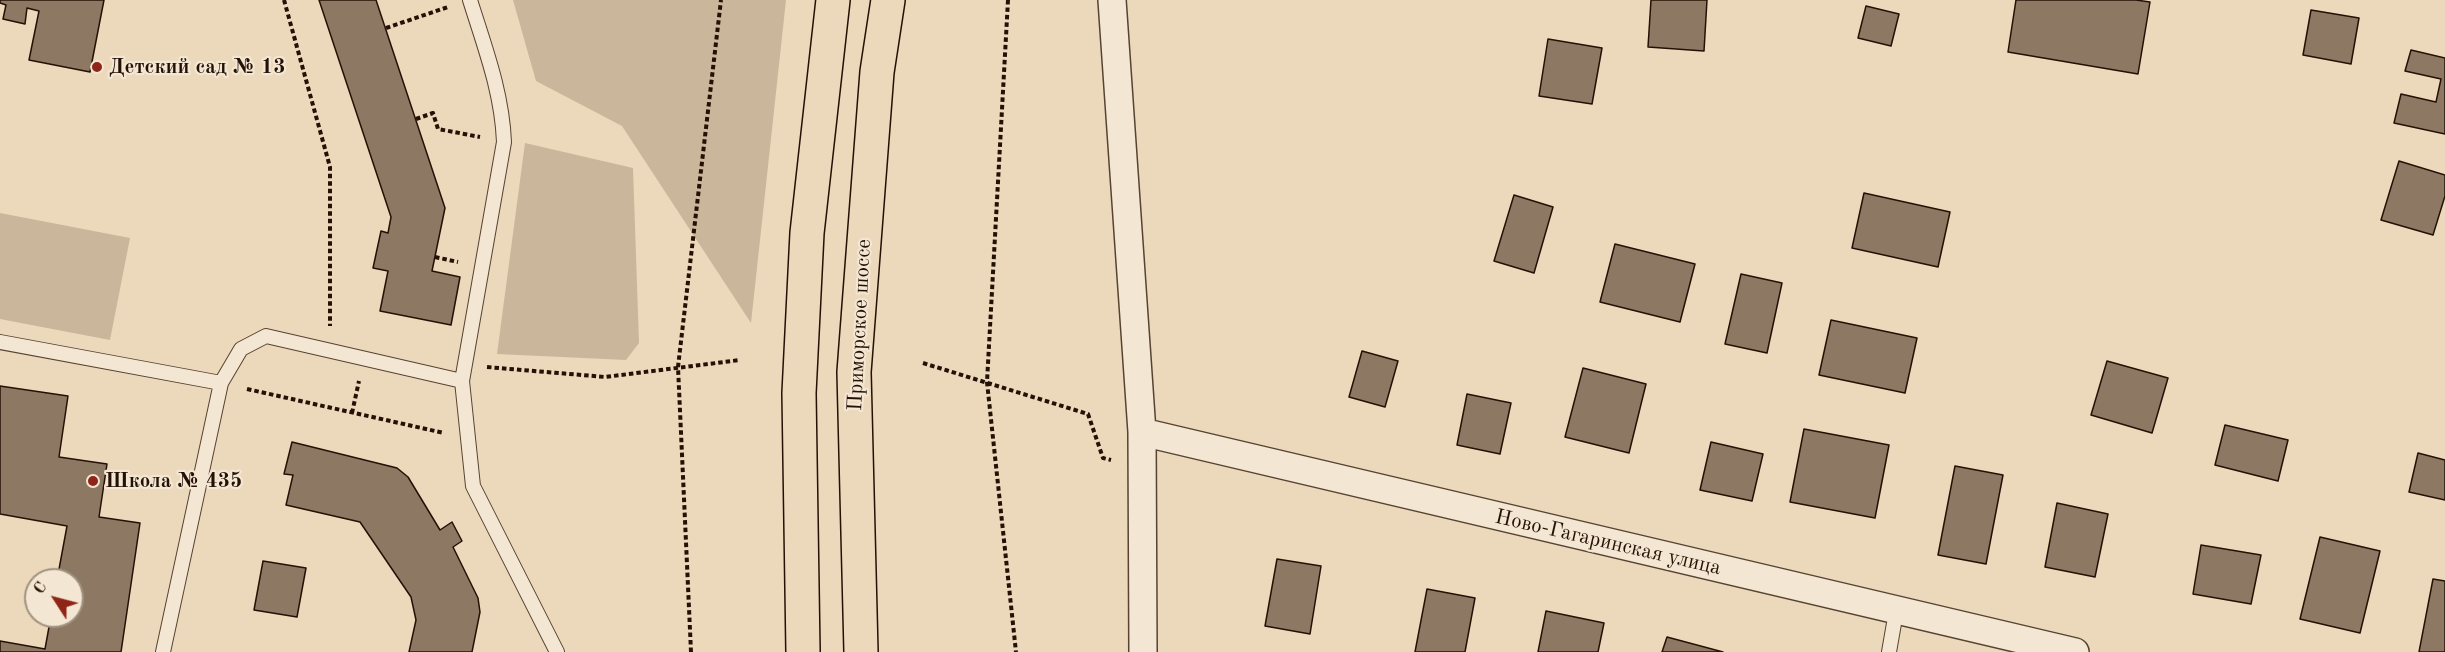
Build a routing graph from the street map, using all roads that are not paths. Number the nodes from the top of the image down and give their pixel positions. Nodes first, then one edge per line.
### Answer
1 (833, 0) edge
2 (888, 0) edge
3 (1113, 0) edge
4 (465, 2) edge
5 (0, 342) edge
6 (462, 381) junction
7 (221, 383) junction
8 (1142, 432) junction
9 (1896, 612) junction
10 (163, 652) edge
11 (557, 652) edge
12 (803, 652) edge
13 (861, 652) edge
14 (1143, 652) edge
15 (1888, 652) edge
16 (2075, 652) edge

1 - 12 highway
2 - 13 highway, Приморское шоссе
3 - 8 street
4 - 6 lane
5 - 7 lane
6 - 7 lane
6 - 11 lane
7 - 10 lane
8 - 9 street, Ново-Гагаринская улица
8 - 14 street
9 - 15 lane
9 - 16 street, Ново-Гагаринская улица

